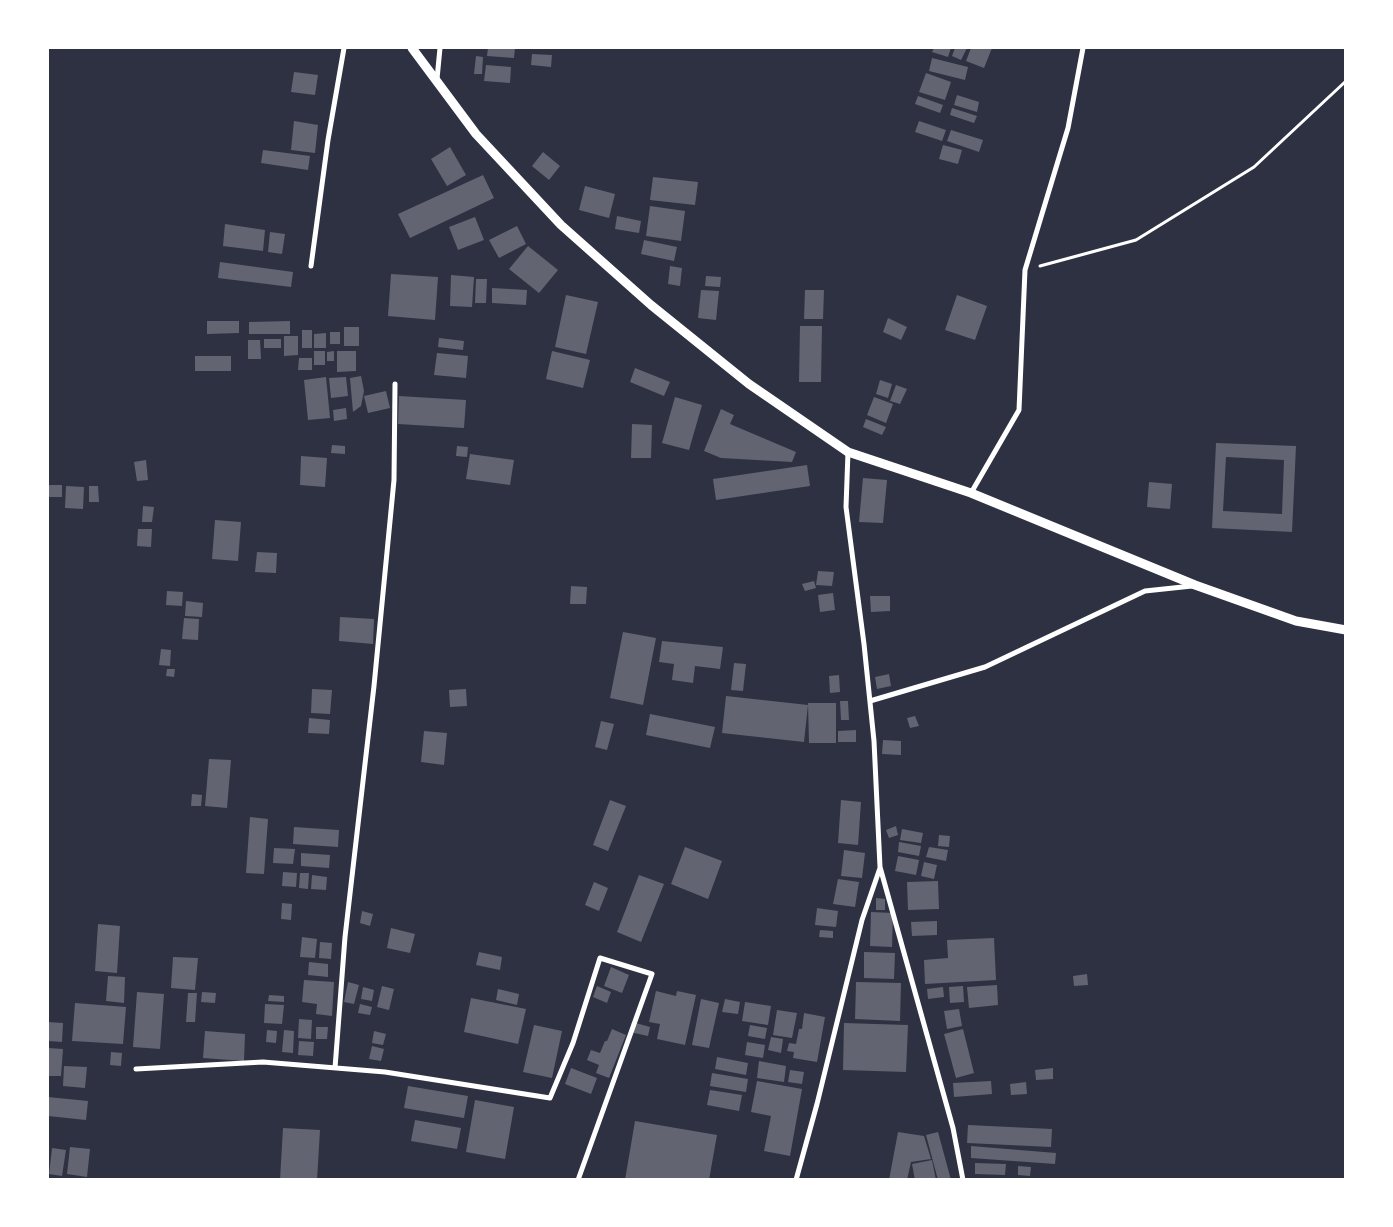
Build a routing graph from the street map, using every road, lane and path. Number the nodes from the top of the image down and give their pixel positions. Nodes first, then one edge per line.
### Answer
1 (344, 48) edge
2 (412, 48) edge
3 (440, 48) edge
4 (1083, 48) edge
5 (437, 81) junction
6 (1346, 81) edge
7 (311, 266) dead end
8 (1024, 270) junction
9 (395, 384) dead end
10 (848, 452) junction
11 (971, 493) junction
12 (1195, 585) junction
13 (1346, 630) edge
14 (870, 701) junction
15 (880, 867) junction
16 (335, 1068) junction
17 (136, 1069) dead end
18 (578, 1180) edge
19 (796, 1180) edge
20 (964, 1180) edge

1 - 7 street
2 - 5 street
3 - 5 street
4 - 8 street
5 - 10 street
6 - 8 path
8 - 11 street
9 - 16 street
10 - 11 street
10 - 14 street
11 - 12 street
12 - 13 street
12 - 14 street
14 - 15 street
15 - 19 street
15 - 20 street
16 - 17 street
16 - 18 street

